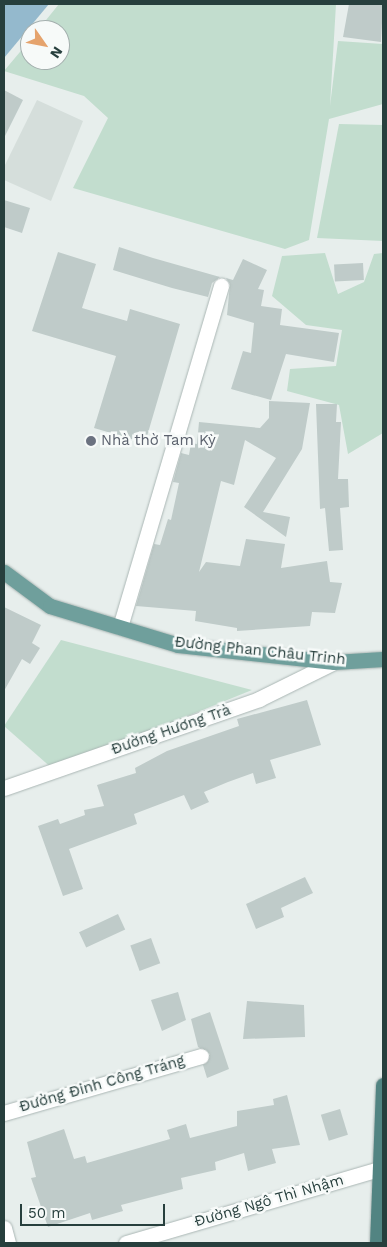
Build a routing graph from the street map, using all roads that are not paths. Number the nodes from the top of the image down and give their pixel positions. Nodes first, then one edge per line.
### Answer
1 (220, 286) dead end
2 (4, 572) edge
3 (120, 627) junction
4 (383, 659) edge
5 (334, 662) junction
6 (4, 788) edge
7 (200, 1056) dead end
8 (383, 1085) edge
9 (4, 1113) edge
10 (382, 1168) edge
11 (4, 1228) edge
12 (8, 1243) edge
13 (126, 1243) edge
14 (377, 1243) edge

1 - 3 street
2 - 3 main road, Đường Phan Châu Trinh
3 - 5 main road, Đường Phan Châu Trinh
4 - 5 main road, Đường Phan Châu Trinh
5 - 6 street, Đường Hương Trà
7 - 9 street, Đường Đinh Công Tráng
8 - 10 highway
10 - 13 street, Đường Ngô Thì Nhậm
10 - 14 highway
11 - 12 street

